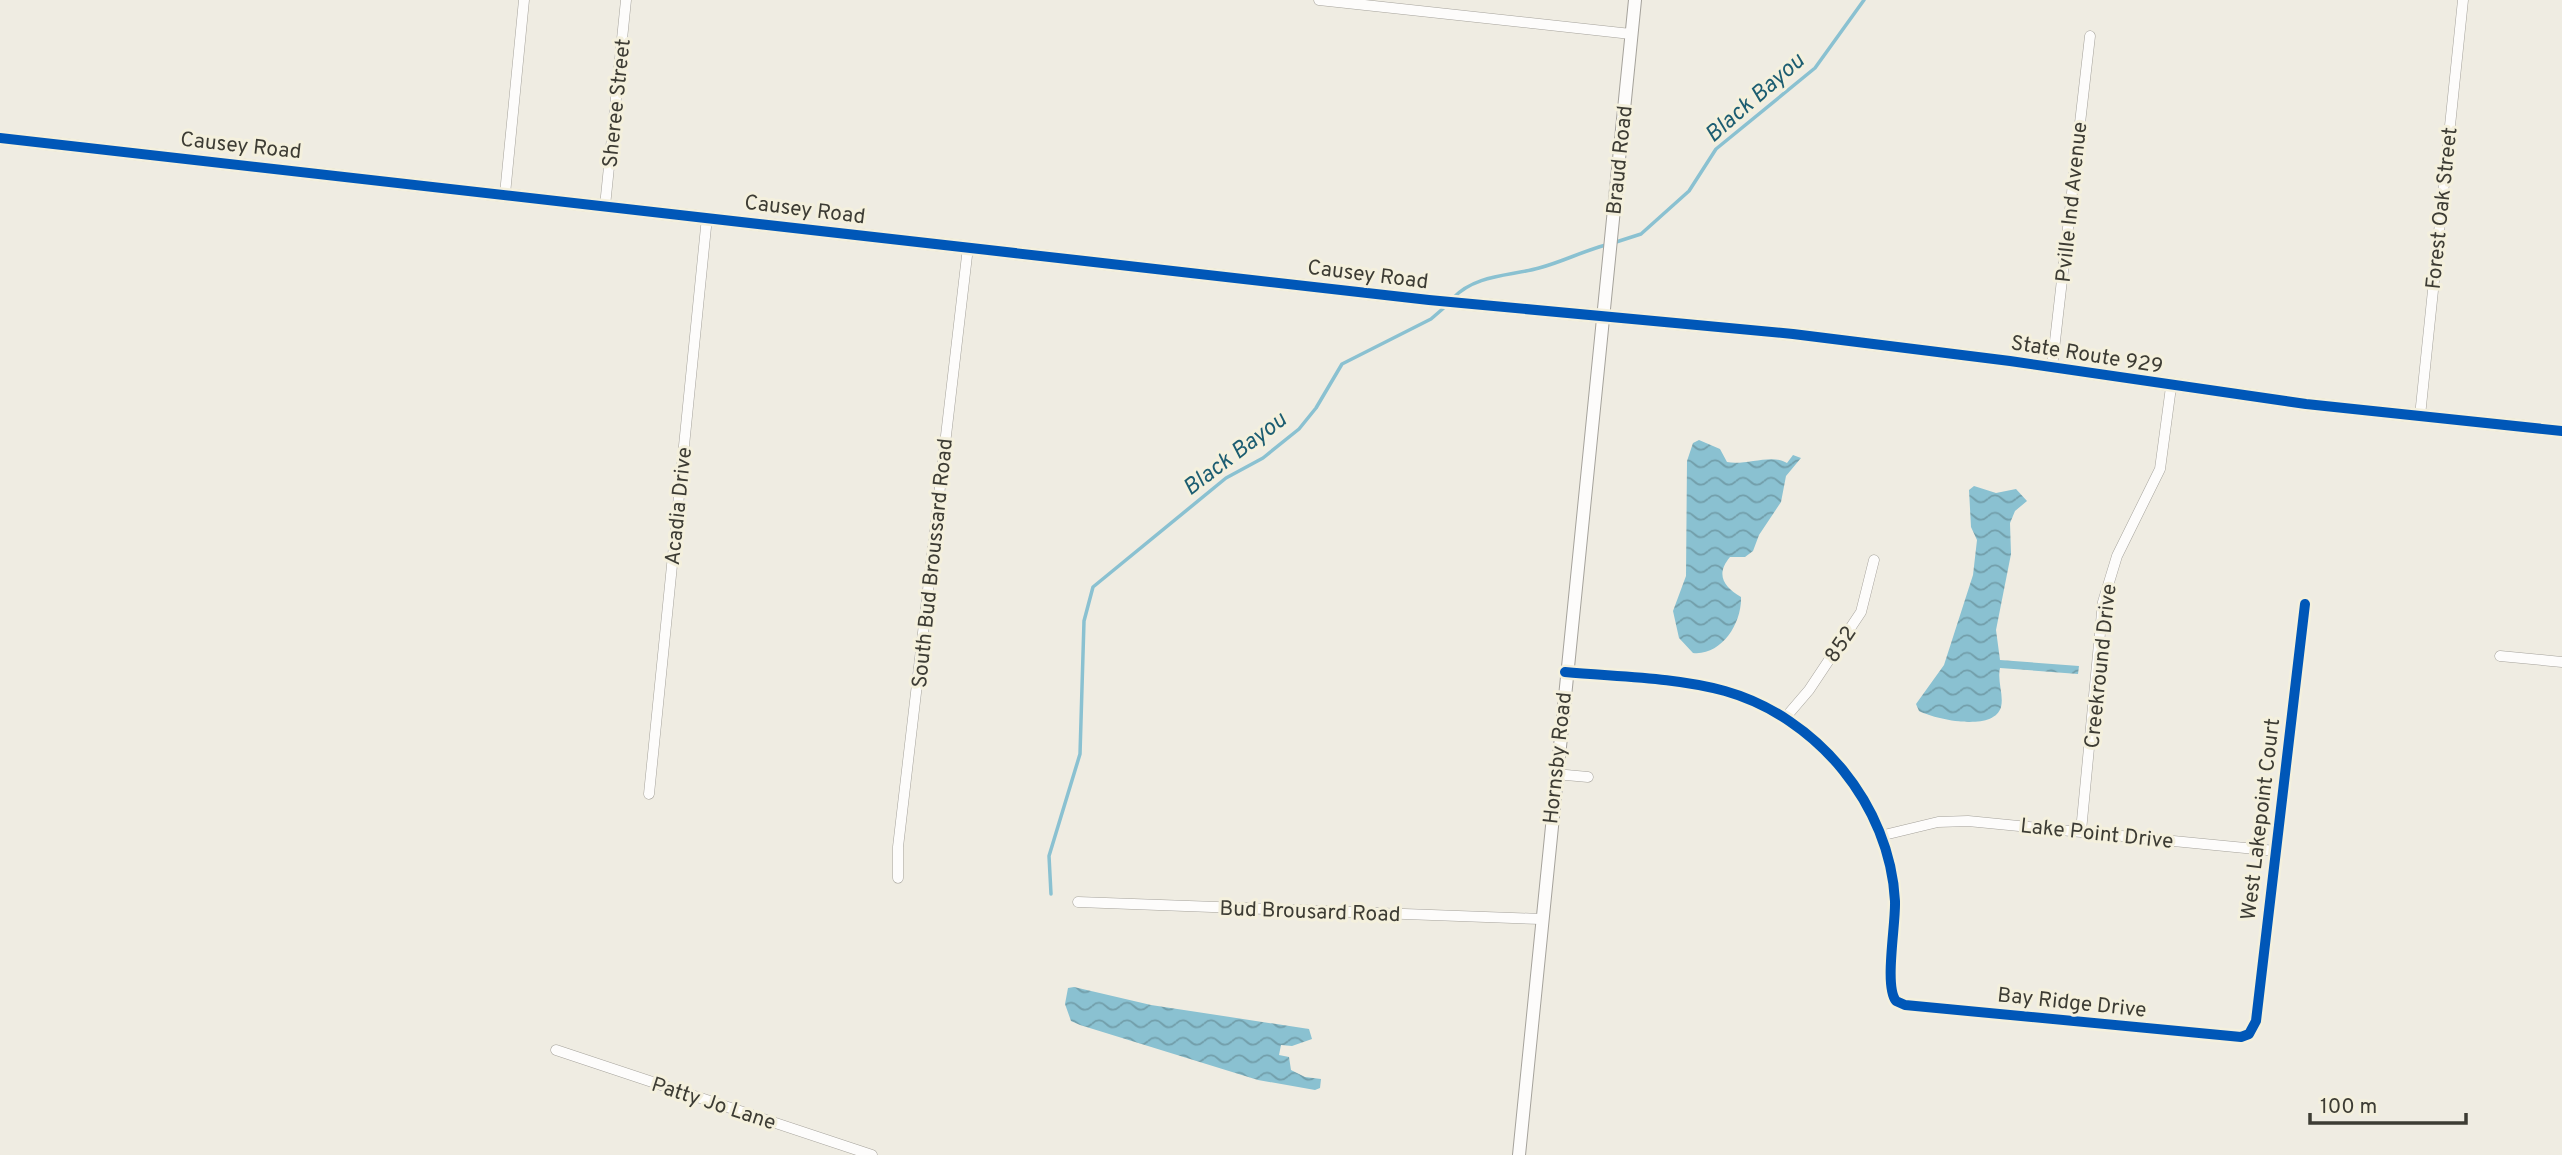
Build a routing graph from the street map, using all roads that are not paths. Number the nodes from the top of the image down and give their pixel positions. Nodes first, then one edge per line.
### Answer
1 (524, 0) edge
2 (626, 0) edge
3 (1319, 0) edge
4 (1635, 0) edge
5 (2463, 0) edge
6 (1366, 3) edge
7 (1632, 34) junction
8 (2090, 36) dead end
9 (0, 138) edge
10 (505, 194) junction
11 (605, 206) junction
12 (707, 217) junction
13 (968, 247) junction
14 (1605, 319) junction
15 (2052, 367) junction
16 (2171, 387) junction
17 (2420, 416) junction
18 (2562, 431) edge
19 (1874, 560) dead end
20 (2305, 604) dead end
21 (2500, 656) dead end
22 (2562, 662) edge
23 (1566, 672) junction
24 (1785, 718) junction
25 (1555, 774) junction
26 (1588, 777) dead end
27 (649, 794) dead end
28 (2081, 831) junction
29 (1884, 835) junction
30 (2276, 851) junction
31 (898, 878) dead end
32 (1079, 902) dead end
33 (1541, 919) junction
34 (2246, 1035) joint
35 (556, 1050) dead end
36 (872, 1155) edge
37 (1519, 1155) edge

1 - 10 street
2 - 11 street, Sheree Street
3 - 6 street
4 - 7 street, Braud Road
5 - 17 street, Forest Oak Street
6 - 7 street
7 - 14 street, Braud Road
8 - 15 street, Pville Ind Avenue
9 - 10 street, Causey Road
10 - 11 street, Causey Road
11 - 12 street, Causey Road
12 - 13 street, Causey Road
12 - 27 street, Acadia Drive
13 - 14 street, Causey Road
13 - 31 street, South Bud Broussard Road
14 - 15 street, State Route 929
14 - 23 street, Hornsby Road
15 - 16 street, State Route 929
16 - 17 street, State Route 929
16 - 28 street, Creekround Drive
17 - 18 street, State Route 929
19 - 24 street, 852
20 - 30 street, West Lakepoint Court
21 - 22 street
23 - 24 street
23 - 25 street, Hornsby Road
24 - 29 street
25 - 26 street
25 - 33 street, Hornsby Road
28 - 29 street, Lake Point Drive
28 - 30 street, Lake Point Drive
29 - 34 street, Bay Ridge Drive
30 - 34 street, West Lakepoint Court
32 - 33 street, Bud Brousard Road
33 - 37 street, Hornsby Road
35 - 36 street, Patty Jo Lane

